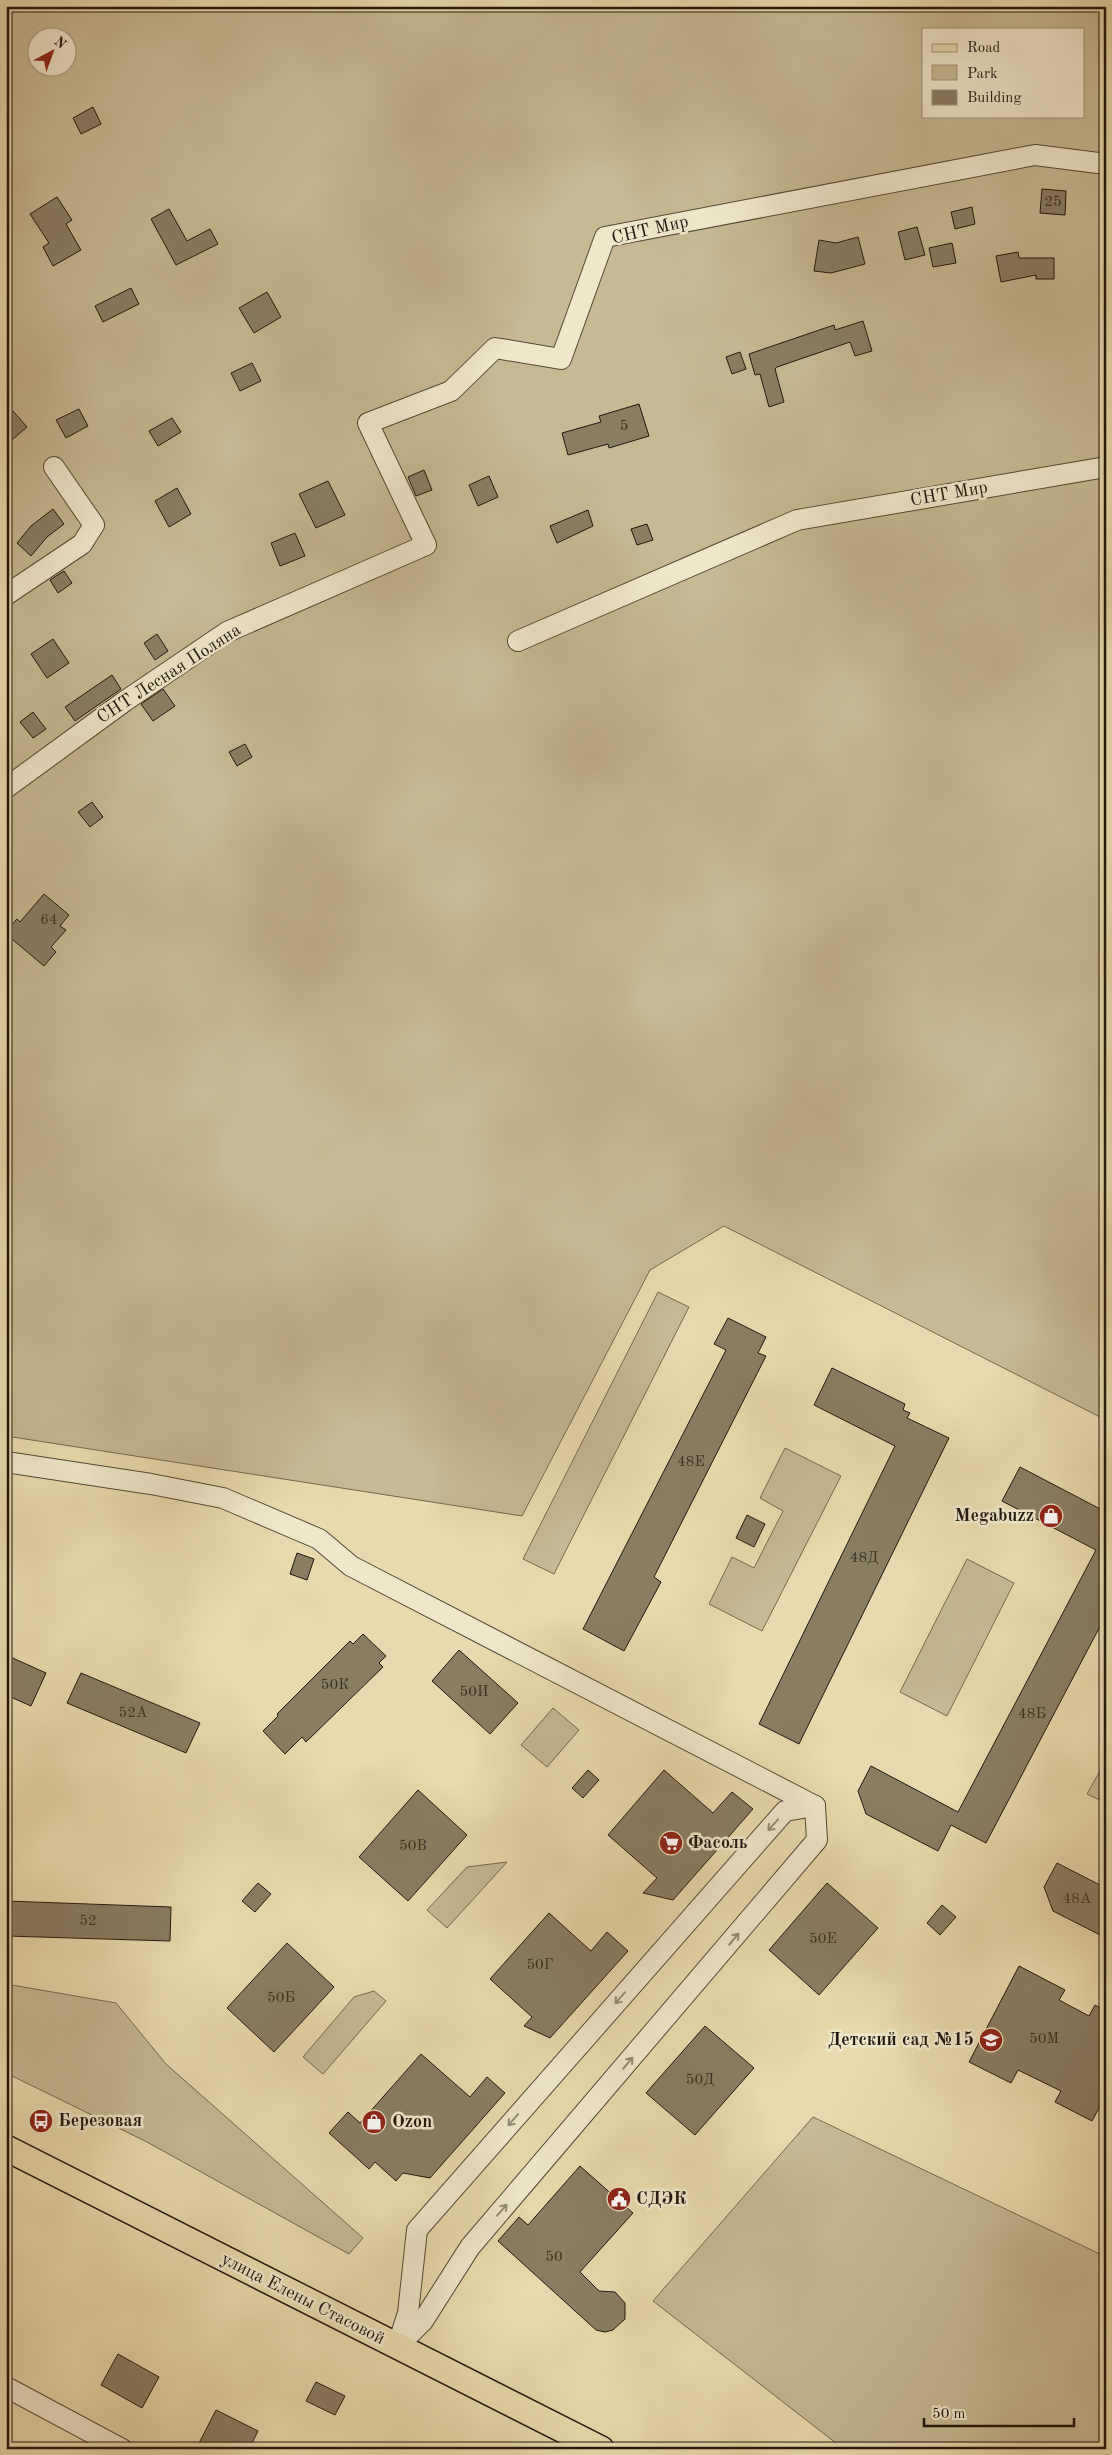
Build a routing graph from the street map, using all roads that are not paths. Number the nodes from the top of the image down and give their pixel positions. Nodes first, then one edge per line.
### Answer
1 (1106, 164) edge
2 (54, 467) dead end
3 (1106, 467) edge
4 (426, 544) joint
5 (6, 595) edge
6 (518, 641) dead end
7 (6, 788) edge
8 (6, 1462) edge
9 (815, 1806) junction
10 (6, 2148) edge
11 (397, 2347) junction
12 (6, 2387) edge
13 (122, 2449) edge
14 (601, 2449) edge

1 - 4 street, СНТ Мир
2 - 5 street
3 - 6 street, СНТ Мир
4 - 7 street, СНТ Лесная Поляна
8 - 9 street
11 -> 9 street
9 -> 11 street
10 - 11 main road, улица Елены Стасовой
11 - 14 main road, улица Елены Стасовой
12 - 13 street

